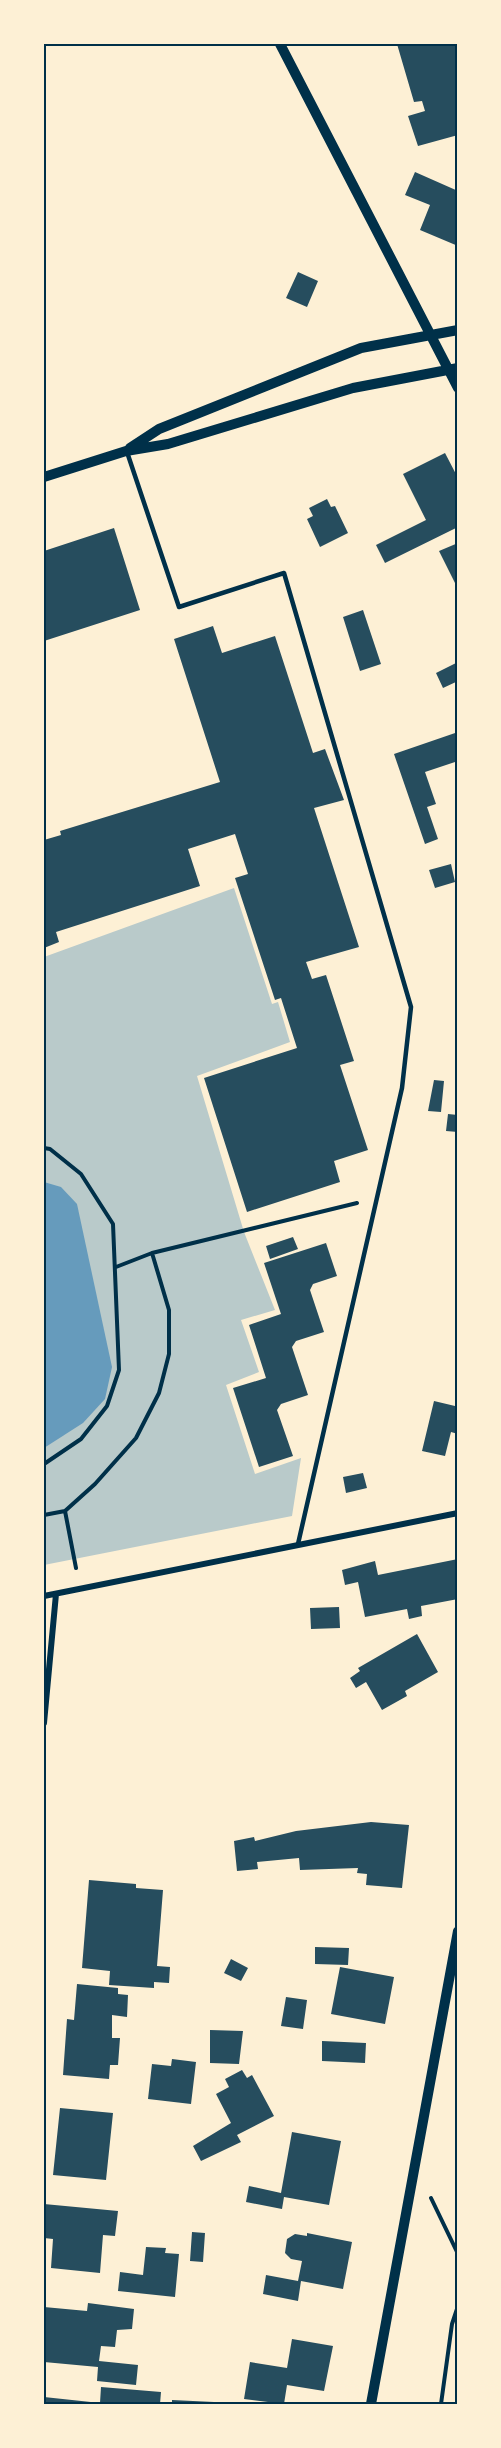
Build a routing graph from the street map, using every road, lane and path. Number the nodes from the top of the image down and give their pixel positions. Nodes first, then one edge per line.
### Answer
1 (280, 44) edge
2 (458, 330) edge
3 (430, 335) junction
4 (453, 369) edge
5 (458, 388) edge
6 (126, 450) junction
7 (44, 477) edge
8 (44, 1148) edge
9 (378, 1198) junction
10 (152, 1253) junction
11 (116, 1267) junction
12 (44, 1464) edge
13 (65, 1511) junction
14 (458, 1513) edge
15 (44, 1515) edge
16 (298, 1544) junction
17 (75, 1559) dead end
18 (56, 1594) junction
19 (44, 1596) edge
20 (44, 1723) edge
21 (458, 1931) edge
22 (448, 2231) dead end
23 (458, 2254) edge
24 (458, 2306) edge
25 (371, 2404) edge
26 (441, 2404) edge

1 - 3 street
2 - 3 street
3 - 4 street
3 - 6 street
4 - 5 street
4 - 6 street
6 - 7 street
6 - 9 lane
8 - 11 path
9 - 10 path
9 - 16 lane
10 - 11 path
10 - 13 path
11 - 12 path
13 - 15 path
13 - 17 path
14 - 16 street
16 - 18 street
18 - 19 street
18 - 20 street
21 - 25 street
22 - 23 path
24 - 26 path

